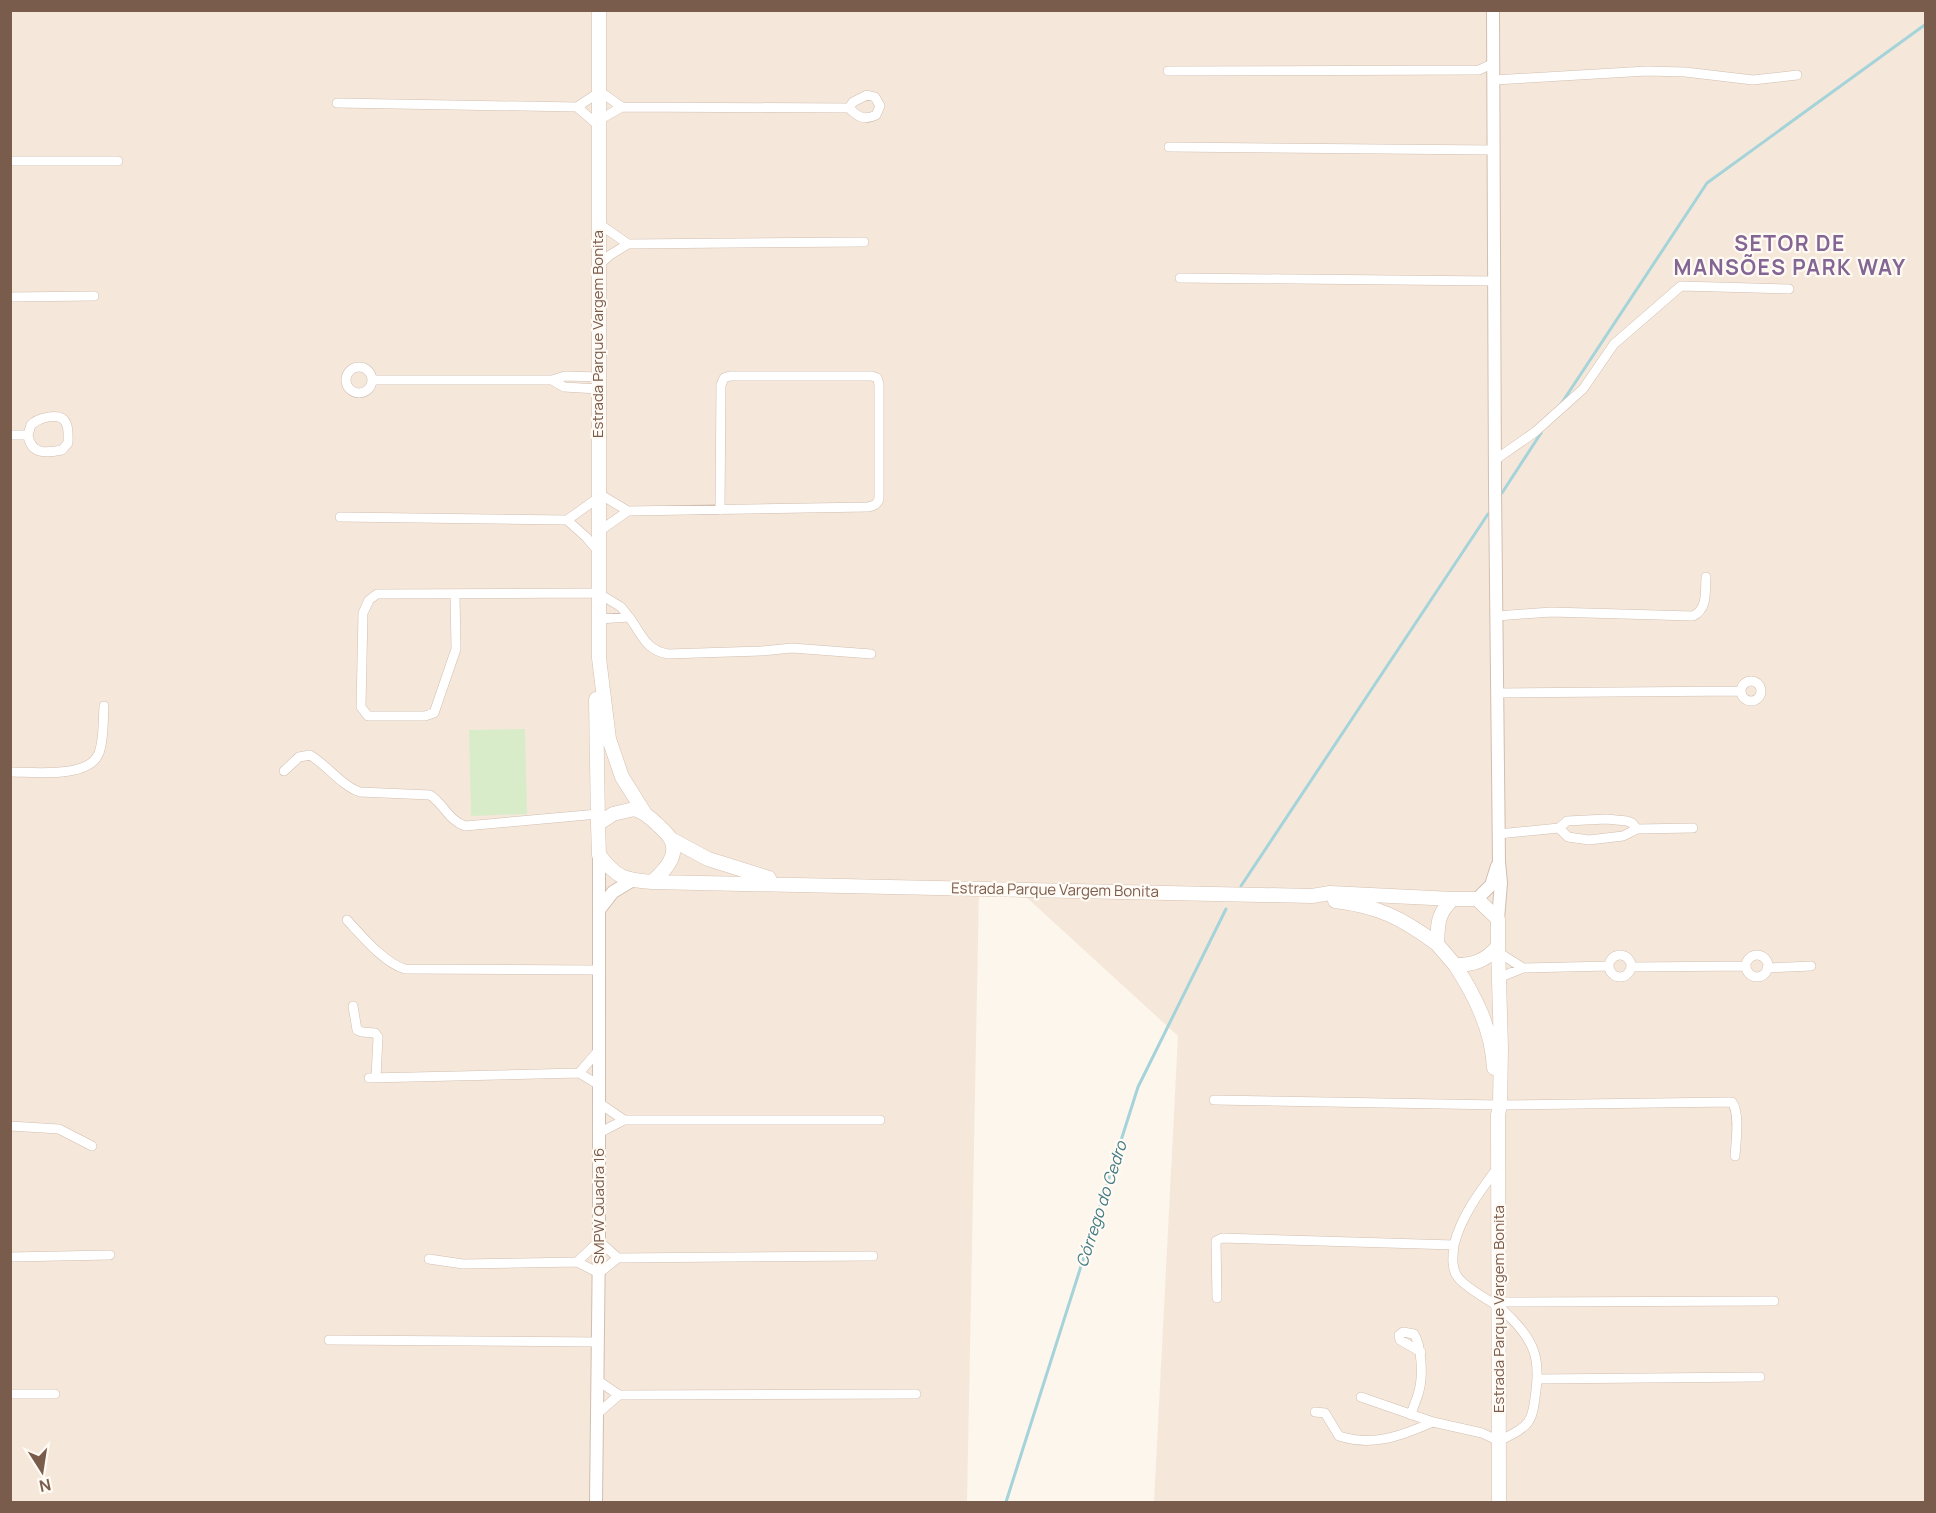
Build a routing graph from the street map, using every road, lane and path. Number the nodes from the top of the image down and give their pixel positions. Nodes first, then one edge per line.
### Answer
1 (1493, 10) edge
2 (598, 12) edge
3 (1494, 63) junction
4 (1479, 70) junction
5 (1168, 71) dead end
6 (1797, 75) dead end
7 (1494, 81) junction
8 (599, 92) junction
9 (337, 104) dead end
10 (577, 107) junction
11 (622, 107) junction
12 (849, 108) dead end
13 (599, 123) junction
14 (1169, 147) dead end
15 (1493, 150) junction
16 (118, 160) dead end
17 (10, 161) edge
18 (598, 223) junction
19 (864, 242) dead end
20 (628, 243) junction
21 (599, 265) junction
22 (1180, 278) dead end
23 (1494, 280) junction
24 (1789, 289) dead end
25 (94, 296) dead end
26 (10, 297) edge
27 (372, 380) dead end
28 (598, 383) junction
29 (10, 435) edge
30 (28, 435) junction
31 (1495, 460) junction
32 (598, 495) junction
33 (720, 510) junction
34 (628, 511) junction
35 (340, 517) dead end
36 (567, 520) junction
37 (598, 531) junction
38 (598, 551) junction
39 (1706, 577) dead end
40 (598, 593) junction
41 (455, 594) junction
42 (1497, 616) junction
43 (629, 617) junction
44 (599, 620) junction
45 (872, 654) dead end
46 (599, 658) junction
47 (1740, 691) dead end
48 (1498, 693) junction
49 (104, 706) dead end
50 (284, 771) dead end
51 (10, 772) edge
52 (644, 812) junction
53 (598, 819) junction
54 (1558, 828) junction
55 (1693, 828) dead end
56 (1636, 829) junction
57 (1498, 834) junction
58 (671, 839) junction
59 (599, 855) junction
60 (1499, 862) junction
61 (633, 880) junction
62 (652, 882) junction
63 (797, 885) junction
64 (1312, 896) junction
65 (1453, 899) junction
66 (1477, 899) junction
67 (599, 910) junction
68 (1498, 919) junction
69 (348, 920) dead end
70 (1437, 944) junction
71 (1498, 949) junction
72 (1455, 965) junction
73 (1609, 966) junction
74 (1745, 966) junction
75 (1811, 966) dead end
76 (1632, 967) junction
77 (1523, 968) junction
78 (1767, 968) junction
79 (599, 970) junction
80 (1498, 978) junction
81 (353, 1006) dead end
82 (598, 1051) junction
83 (579, 1073) junction
84 (599, 1085) junction
85 (1214, 1100) dead end
86 (599, 1103) junction
87 (1498, 1108) junction
88 (624, 1120) junction
89 (880, 1120) dead end
90 (10, 1126) edge
91 (599, 1133) junction
92 (92, 1146) dead end
93 (1735, 1156) dead end
94 (1498, 1167) junction
95 (599, 1241) junction
96 (1454, 1245) junction
97 (110, 1255) dead end
98 (873, 1256) dead end
99 (10, 1257) edge
100 (618, 1258) junction
101 (429, 1259) dead end
102 (577, 1262) junction
103 (598, 1273) junction
104 (1216, 1298) dead end
105 (1774, 1301) dead end
106 (1500, 1305) junction
107 (329, 1340) dead end
108 (598, 1342) junction
109 (1421, 1352) dead end
110 (1760, 1377) dead end
111 (597, 1380) junction
112 (1537, 1380) junction
113 (10, 1394) edge
114 (55, 1394) dead end
115 (915, 1394) dead end
116 (619, 1395) junction
117 (1360, 1397) dead end
118 (1315, 1412) dead end
119 (597, 1414) junction
120 (1411, 1415) junction
121 (1433, 1422) junction
122 (1499, 1441) junction
123 (596, 1503) edge
124 (1499, 1503) edge

1 - 3 street
2 - 8 main road, Estrada Parque Vargem Bonita
3 - 4 street
3 - 7 street
4 - 5 street
4 - 7 street
6 - 7 street
7 - 15 street
8 - 10 street
8 - 11 street
8 - 13 main road, Estrada Parque Vargem Bonita
9 - 10 street
10 - 13 street
11 - 12 street
11 - 13 street
13 - 18 main road, Estrada Parque Vargem Bonita
14 - 15 street
15 - 23 street
16 - 17 street
18 - 20 street
18 - 21 main road, Estrada Parque Vargem Bonita
19 - 20 street
20 - 21 street
21 - 28 main road, Estrada Parque Vargem Bonita
22 - 23 street
23 - 31 street
24 - 31 street
25 - 26 street
27 - 28 street
28 - 32 main road, Estrada Parque Vargem Bonita
29 - 30 street
30 - 30 street
31 - 42 street
32 - 34 street
32 - 36 street
32 - 37 main road, Estrada Parque Vargem Bonita
33 - 33 street
33 - 34 street
34 - 37 street
35 - 36 street
36 - 38 street
37 - 38 main road, Estrada Parque Vargem Bonita
38 - 40 main road, Estrada Parque Vargem Bonita
39 - 42 street
40 - 41 street
40 - 43 street
40 - 44 main road, Estrada Parque Vargem Bonita
41 - 41 street
42 - 48 street
43 - 44 street
43 - 45 street
44 - 46 main road, Estrada Parque Vargem Bonita
46 - 52 main road, Estrada Parque Vargem Bonita
46 - 53 main road, Estrada Parque Vargem Bonita
47 - 48 street
48 - 57 street
49 - 51 street
50 - 53 street
52 - 53 main road
52 - 58 main road
53 - 59 main road
54 - 56 street
54 - 56 street
54 - 57 street
55 - 56 street
57 - 60 street
58 - 62 main road
58 - 63 main road, Estrada Parque Vargem Bonita
59 - 61 main road
59 - 67 street, SMPW Quadra 16
60 - 66 street
60 - 68 street
61 - 62 main road
61 - 67 street
62 - 63 main road, Estrada Parque Vargem Bonita
63 - 64 main road, Estrada Parque Vargem Bonita
64 - 65 main road, Estrada Parque Vargem Bonita
64 - 70 main road, Estrada Parque Vargem Bonita
65 - 66 main road
65 - 70 main road
66 - 68 main road
67 - 79 street, SMPW Quadra 16
68 - 71 main road
69 - 79 street
70 - 72 main road
71 - 72 main road
71 - 77 street
71 - 80 main road, Estrada Parque Vargem Bonita
72 - 87 main road, Estrada Parque Vargem Bonita
73 - 76 street
73 - 76 street
73 - 77 street
74 - 76 street
74 - 78 street
74 - 78 street
75 - 78 street
77 - 80 street
79 - 82 street, SMPW Quadra 16
80 - 87 main road, Estrada Parque Vargem Bonita
81 - 83 street
82 - 83 street
82 - 84 street, SMPW Quadra 16
83 - 84 street
84 - 86 street, SMPW Quadra 16
85 - 87 street
86 - 88 street
86 - 91 street, SMPW Quadra 16
87 - 93 street
87 - 94 main road, Estrada Parque Vargem Bonita
88 - 89 street
88 - 91 street
90 - 92 street
91 - 95 street, SMPW Quadra 16
94 - 96 street
94 - 106 main road, Estrada Parque Vargem Bonita
95 - 100 street
95 - 102 street
95 - 103 street, SMPW Quadra 16
96 - 104 street
96 - 106 street
97 - 99 street
98 - 100 street
100 - 103 street
101 - 102 street
102 - 103 street
103 - 108 street, SMPW Quadra 16
105 - 106 street
106 - 112 street
106 - 122 main road, Estrada Parque Vargem Bonita
107 - 108 street
108 - 111 street, SMPW Quadra 16
109 - 120 street
110 - 112 street
111 - 116 street
111 - 119 street, SMPW Quadra 16
112 - 122 street
113 - 114 street
115 - 116 street
116 - 119 street
117 - 120 street
118 - 121 street
119 - 123 street, SMPW Quadra 16
120 - 121 street
121 - 122 street
122 - 124 main road, Estrada Parque Vargem Bonita

